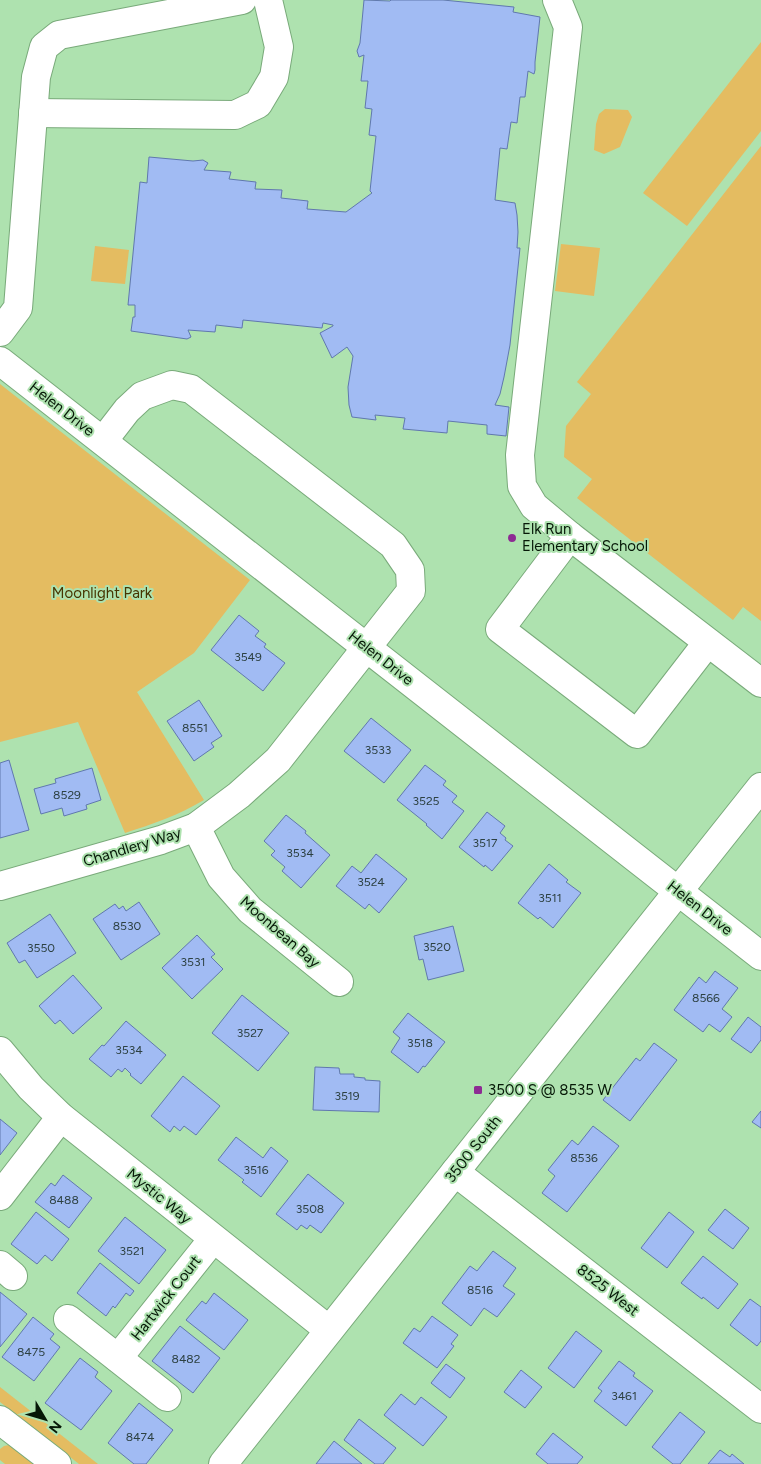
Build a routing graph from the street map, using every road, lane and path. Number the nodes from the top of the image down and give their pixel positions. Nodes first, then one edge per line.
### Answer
1 (242, 0) edge
2 (268, 0) edge
3 (558, 0) edge
4 (33, 113) junction
5 (0, 332) edge
6 (0, 361) edge
7 (102, 441) junction
8 (570, 536) junction
9 (708, 642) junction
10 (368, 648) junction
11 (761, 682) edge
12 (761, 787) edge
13 (196, 827) junction
14 (0, 886) edge
15 (678, 891) junction
16 (761, 956) edge
17 (339, 982) dead end
18 (0, 1051) edge
19 (61, 1117) junction
20 (455, 1172) junction
21 (0, 1196) edge
22 (213, 1238) junction
23 (68, 1319) dead end
24 (329, 1330) junction
25 (118, 1358) junction
26 (167, 1397) dead end
27 (761, 1409) edge
28 (0, 1420) edge
29 (57, 1464) edge
30 (223, 1464) edge

1 - 4 street
2 - 4 street
3 - 8 street
4 - 5 street
6 - 7 street, Helen Drive
7 - 10 street, Helen Drive
7 - 10 street, Chandlery Way
8 - 9 street
8 - 9 street
9 - 11 street
10 - 13 street, Chandlery Way
10 - 15 street, Helen Drive
12 - 15 street, 3500 South
13 - 14 street, Chandlery Way
13 - 17 street, Moonbean Bay
15 - 16 street, Helen Drive
15 - 20 street, 3500 South
18 - 19 street, Mystic Way
19 - 21 street
19 - 22 street, Mystic Way
20 - 24 street, 3500 South
20 - 27 street, 8525 West
22 - 24 street, Mystic Way
22 - 25 street, Hartwick Court
23 - 25 street
24 - 30 street, 3500 South
25 - 26 street
28 - 29 street

